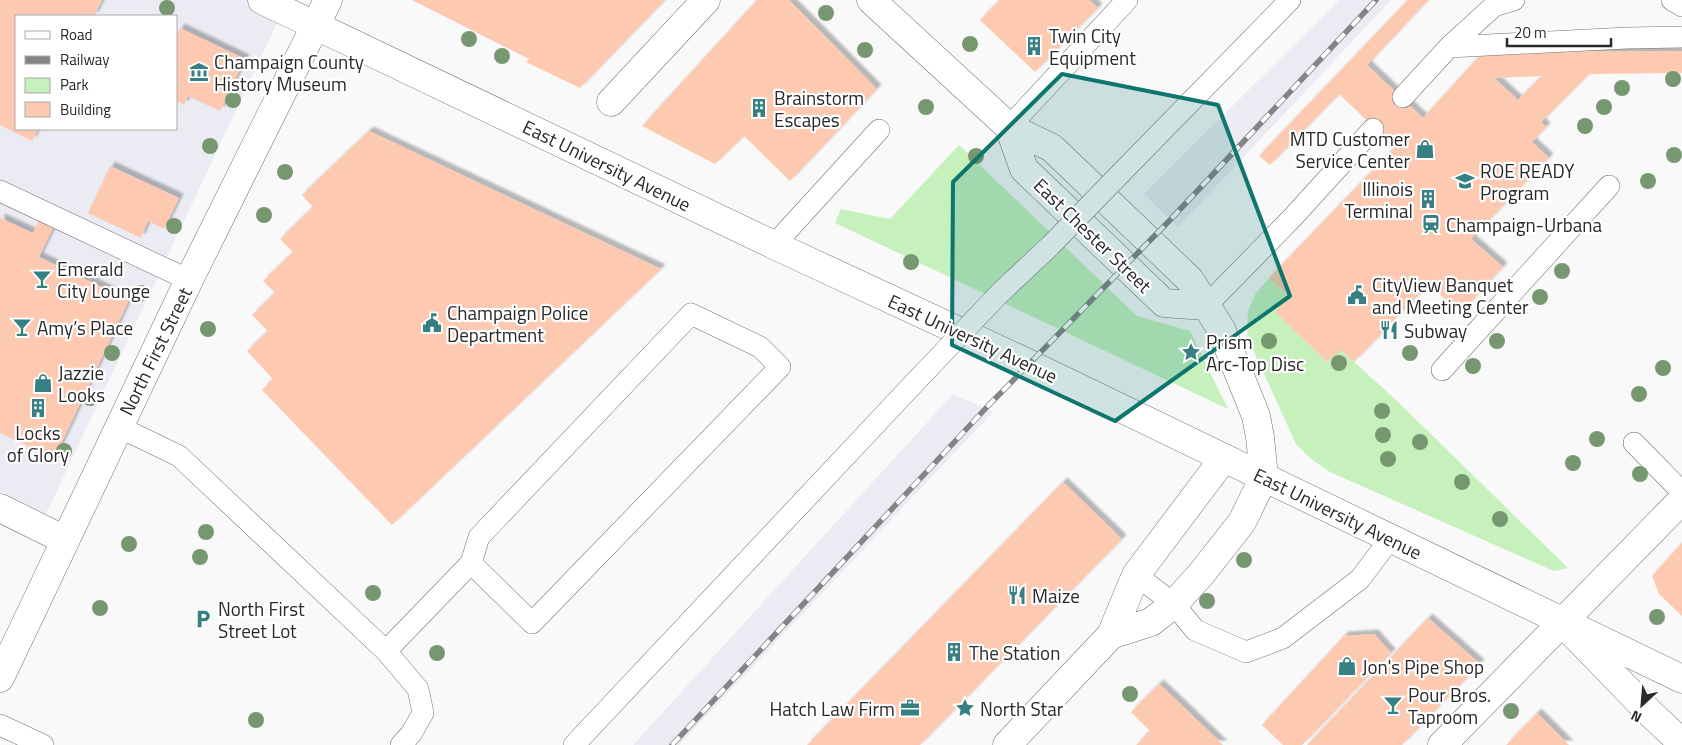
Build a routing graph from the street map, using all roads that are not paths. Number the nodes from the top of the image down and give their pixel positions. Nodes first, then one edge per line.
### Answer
1 (262, 0) edge
2 (328, 0) edge
3 (706, 0) edge
4 (871, 0) edge
5 (1127, 0) edge
6 (1290, 0) edge
7 (1514, 0) edge
8 (1672, 0) edge
9 (1682, 6) edge
10 (315, 26) junction
11 (1682, 37) edge
12 (1449, 47) junction
13 (1403, 97) dead end
14 (611, 102) dead end
15 (1009, 127) junction
16 (1373, 129) dead end
17 (879, 130) dead end
18 (1610, 186) dead end
19 (0, 191) edge
20 (774, 245) junction
21 (189, 280) junction
22 (1206, 306) junction
23 (1442, 370) dead end
24 (119, 427) junction
25 (1634, 443) dead end
26 (1224, 458) junction
27 (1264, 477) junction
28 (1682, 492) edge
29 (1682, 500) edge
30 (0, 508) edge
31 (1390, 539) junction
32 (65, 540) junction
33 (471, 563) junction
34 (1136, 575) junction
35 (1174, 604) junction
36 (1563, 623) junction
37 (1111, 635) junction
38 (386, 651) junction
39 (0, 678) edge
40 (1682, 679) edge
41 (0, 725) edge
42 (576, 743) edge
43 (1682, 743) edge
44 (43, 745) edge
45 (401, 745) edge
46 (1007, 745) edge
47 (1442, 745) edge

1 - 10 street, East University Avenue
2 - 10 street, North First Street
3 - 14 street
4 - 15 street, East Chester Street
5 - 15 lane
6 - 42 lane, bridge
7 - 12 lane
8 - 9 lane
10 - 20 street, East University Avenue
10 - 21 street, North First Street
11 - 12 lane
12 - 13 lane
15 - 22 street, East Chester Street
15 - 22 street, East Chester Street
16 - 22 lane
17 - 20 lane
18 - 23 lane
19 - 21 lane
20 - 26 street, East University Avenue
21 - 24 street, North First Street
22 - 27 street, East Chester Street
24 - 32 street, North First Street
24 - 38 lane
25 - 28 lane
26 - 27 street, East University Avenue
26 - 34 street
27 - 31 street, East University Avenue
27 - 35 street
29 - 36 street
30 - 32 street
31 - 35 lane
31 - 36 street, East University Avenue
32 - 39 street, North First Street
33 - 33 lane
33 - 38 lane
34 - 35 lane
34 - 37 street
35 - 37 street
36 - 40 street, East University Avenue
36 - 43 street
36 - 47 street
37 - 46 street
38 - 45 lane
41 - 44 lane

